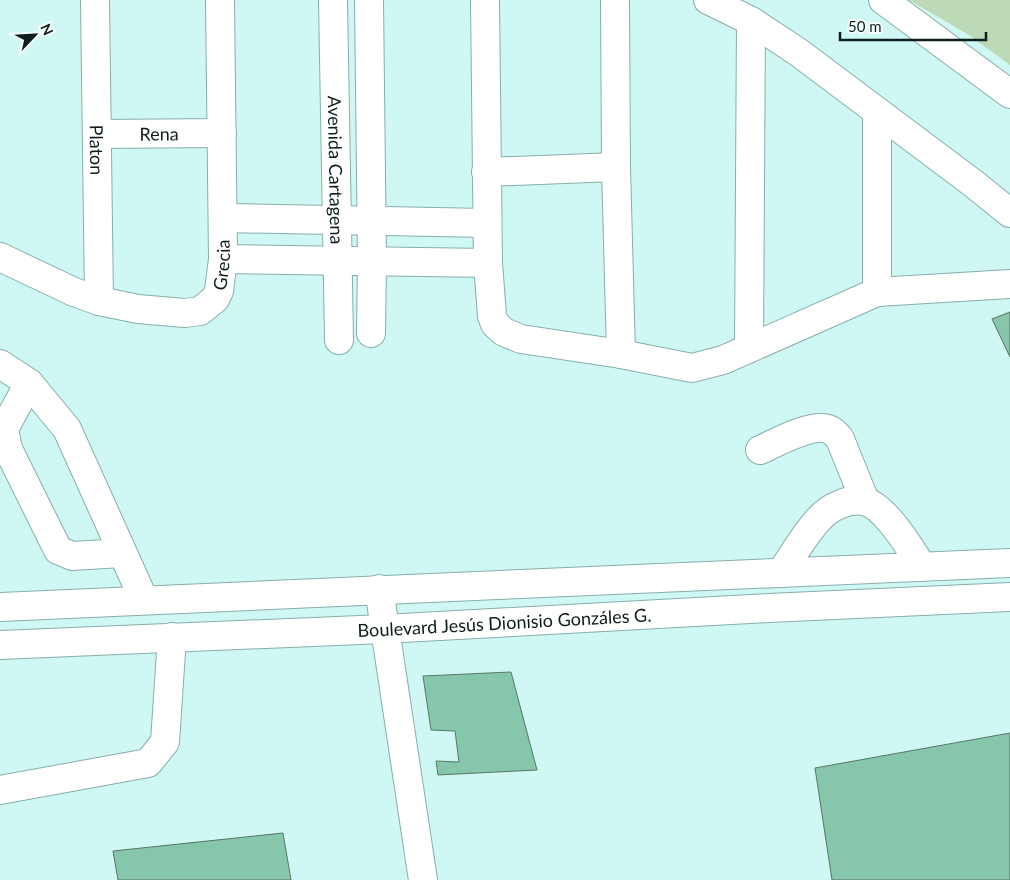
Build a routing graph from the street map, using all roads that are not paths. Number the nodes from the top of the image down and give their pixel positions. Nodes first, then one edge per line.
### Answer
1 (95, 0) edge
2 (220, 0) edge
3 (333, 0) edge
4 (369, 0) edge
5 (485, 0) edge
6 (616, 0) edge
7 (708, 0) edge
8 (883, 0) edge
9 (751, 21) junction
10 (1010, 94) edge
11 (878, 113) junction
12 (222, 133) junction
13 (97, 134) junction
14 (616, 167) junction
15 (486, 172) junction
16 (1010, 213) edge
17 (223, 218) junction
18 (337, 220) junction
19 (372, 221) junction
20 (487, 223) junction
21 (0, 257) edge
22 (223, 259) junction
23 (338, 260) junction
24 (372, 261) junction
25 (488, 263) junction
26 (1010, 284) edge
27 (876, 292) junction
28 (99, 301) junction
29 (371, 333) dead end
30 (339, 340) dead end
31 (749, 348) junction
32 (621, 354) junction
33 (0, 364) edge
34 (29, 383) junction
35 (760, 450) dead end
36 (865, 501) junction
37 (122, 552) junction
38 (1010, 563) edge
39 (922, 567) junction
40 (781, 573) junction
41 (379, 589) junction
42 (1010, 597) edge
43 (144, 600) junction
44 (0, 607) edge
45 (384, 629) junction
46 (172, 637) junction
47 (0, 645) edge
48 (0, 790) edge
49 (423, 880) edge

1 - 13 street, Platon
2 - 12 street, Grecia
3 - 18 street, Avenida Cartagena
4 - 19 street, Avenida Cartagena
5 - 15 street
6 - 14 street
7 - 9 street
8 - 10 street
9 - 11 street
9 - 31 street
11 - 16 street
11 - 27 street
12 - 13 street, Rena
12 - 17 street, Grecia
13 - 28 street, Platon
14 - 15 street
14 - 32 street
15 - 20 street
17 - 18 street
17 - 22 street, Grecia
18 - 19 street
18 - 23 street, Avenida Cartagena
19 - 20 street
19 - 24 street, Avenida Cartagena
20 - 25 street
21 - 28 street, Grecia
22 - 23 street
22 - 28 street, Grecia
23 - 24 street
23 - 30 street, Avenida Cartagena
24 - 25 street
24 - 29 street, Avenida Cartagena
25 - 32 street
26 - 27 street
27 - 31 street
31 - 32 street
33 - 34 street
34 - 37 street
34 - 37 street
35 - 36 street
36 - 39 street
36 - 40 street
37 - 43 street
38 - 39 street, Boulevard Jesús Dionisio Gonzáles G.
39 - 40 street, Boulevard Jesús Dionisio Gonzáles G.
40 - 41 street, Boulevard Jesús Dionisio Gonzáles G.
41 - 43 street, Boulevard Jesús Dionisio Gonzáles G.
41 - 45 street
42 - 45 street, Boulevard Jesús Dionisio Gonzáles G.
43 - 44 street, Boulevard Jesús Dionisio Gonzáles G.
45 - 46 street, Boulevard Jesús Dionisio Gonzáles G.
45 - 49 street
46 - 47 street, Boulevard Jesús Dionisio Gonzáles G.
46 - 48 street

